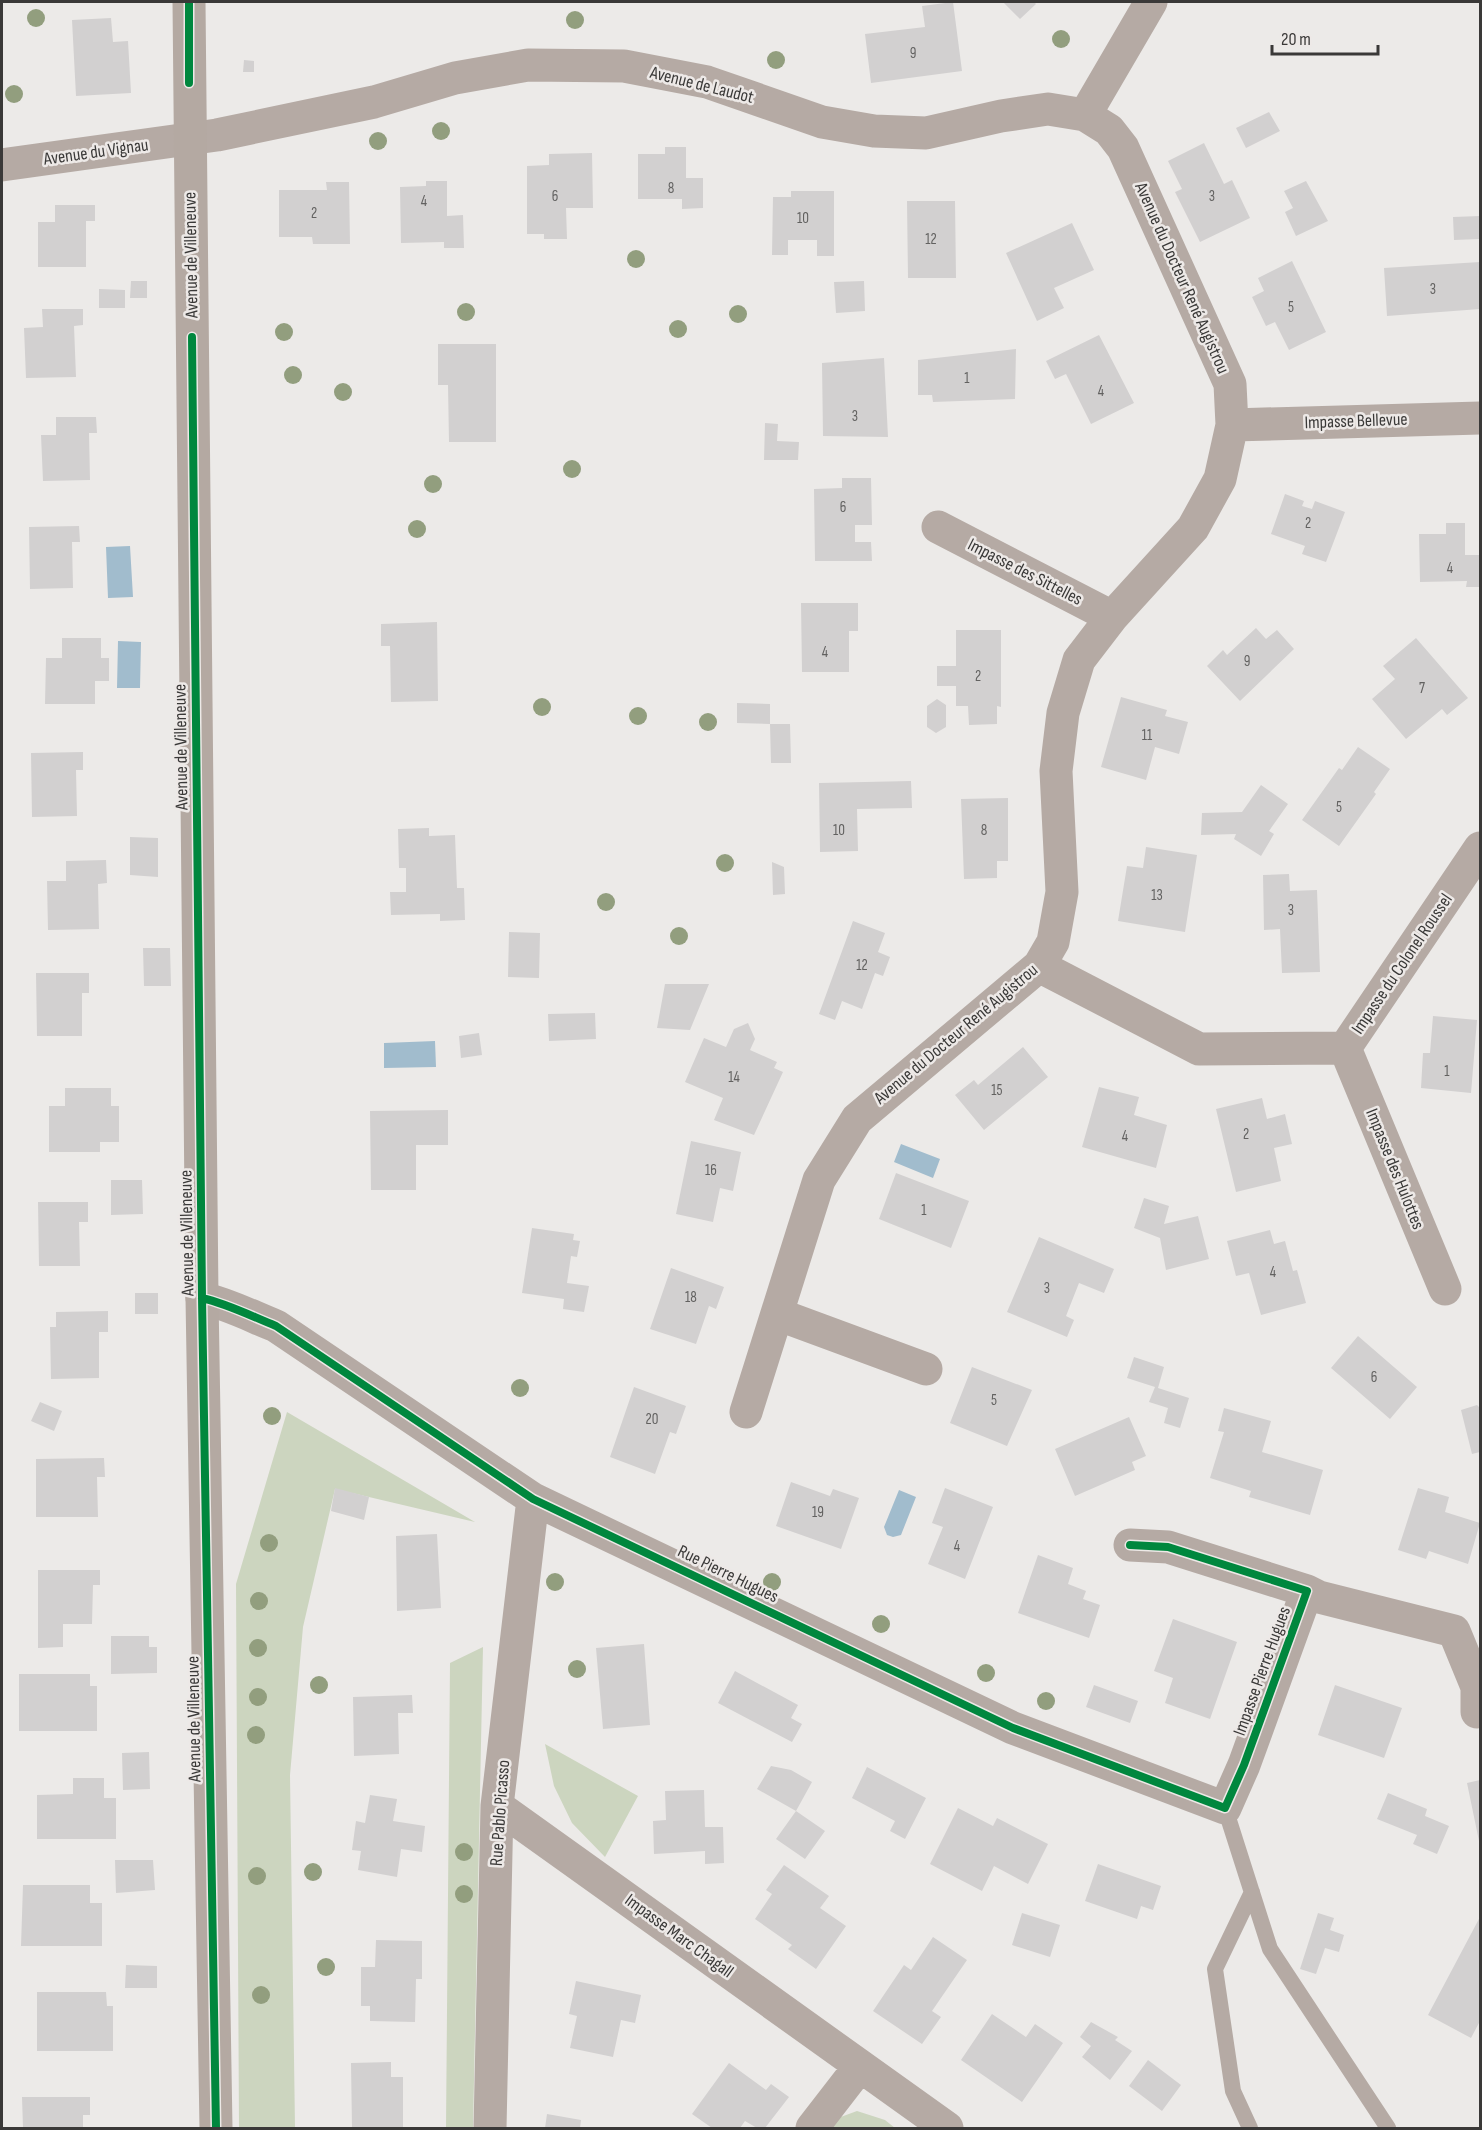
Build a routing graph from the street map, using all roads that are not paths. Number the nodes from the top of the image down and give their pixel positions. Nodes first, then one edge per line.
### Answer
1 (189, 2) edge
2 (1151, 2) edge
3 (1085, 115) junction
4 (189, 138) junction
5 (2, 165) edge
6 (1480, 418) edge
7 (1232, 425) junction
8 (938, 527) dead end
9 (1112, 617) junction
10 (1480, 848) edge
11 (1039, 966) junction
12 (1345, 1048) junction
13 (1444, 1289) dead end
14 (202, 1298) junction
15 (777, 1314) junction
16 (926, 1369) dead end
17 (746, 1412) dead end
18 (533, 1499) junction
19 (1130, 1545) dead end
20 (1307, 1591) junction
21 (1477, 1712) dead end
22 (497, 1806) junction
23 (1225, 1808) junction
24 (1252, 1892) junction
25 (860, 2066) junction
26 (216, 2128) edge
27 (490, 2128) edge
28 (812, 2128) edge
29 (947, 2128) edge
30 (1250, 2128) edge
31 (1388, 2128) edge

1 - 4 main road, Avenue de Villeneuve
2 - 3 street
3 - 4 street, Avenue de Laudot
3 - 7 street, Avenue du Docteur René Augistrou
4 - 5 street, Avenue du Vignau
4 - 14 main road, Avenue de Villeneuve
6 - 7 street, Impasse Bellevue
7 - 9 street, Avenue du Docteur René Augistrou
8 - 9 street, Impasse des Sittelles
9 - 11 street, Avenue du Docteur René Augistrou
10 - 12 street, Impasse du Colonel Roussel
11 - 12 street, Impasse du Colonel Roussel
11 - 15 street, Avenue du Docteur René Augistrou
12 - 13 street, Impasse des Hulottes
14 - 18 street, Rue Pierre Hugues
14 - 26 main road, Avenue de Villeneuve
15 - 16 street
15 - 17 street, Avenue du Docteur René Augistrou
18 - 22 street, Rue Pablo Picasso
18 - 23 street, Rue Pierre Hugues
19 - 20 street, Impasse Pierre Hugues
20 - 21 street, Impasse Pierre Hugues
20 - 23 street, Impasse Pierre Hugues
22 - 25 street, Impasse Marc Chagall
22 - 27 street, Rue Pablo Picasso
23 - 24 lane
24 - 30 lane
24 - 31 lane
25 - 28 street
25 - 29 street, Impasse Marc Chagall

